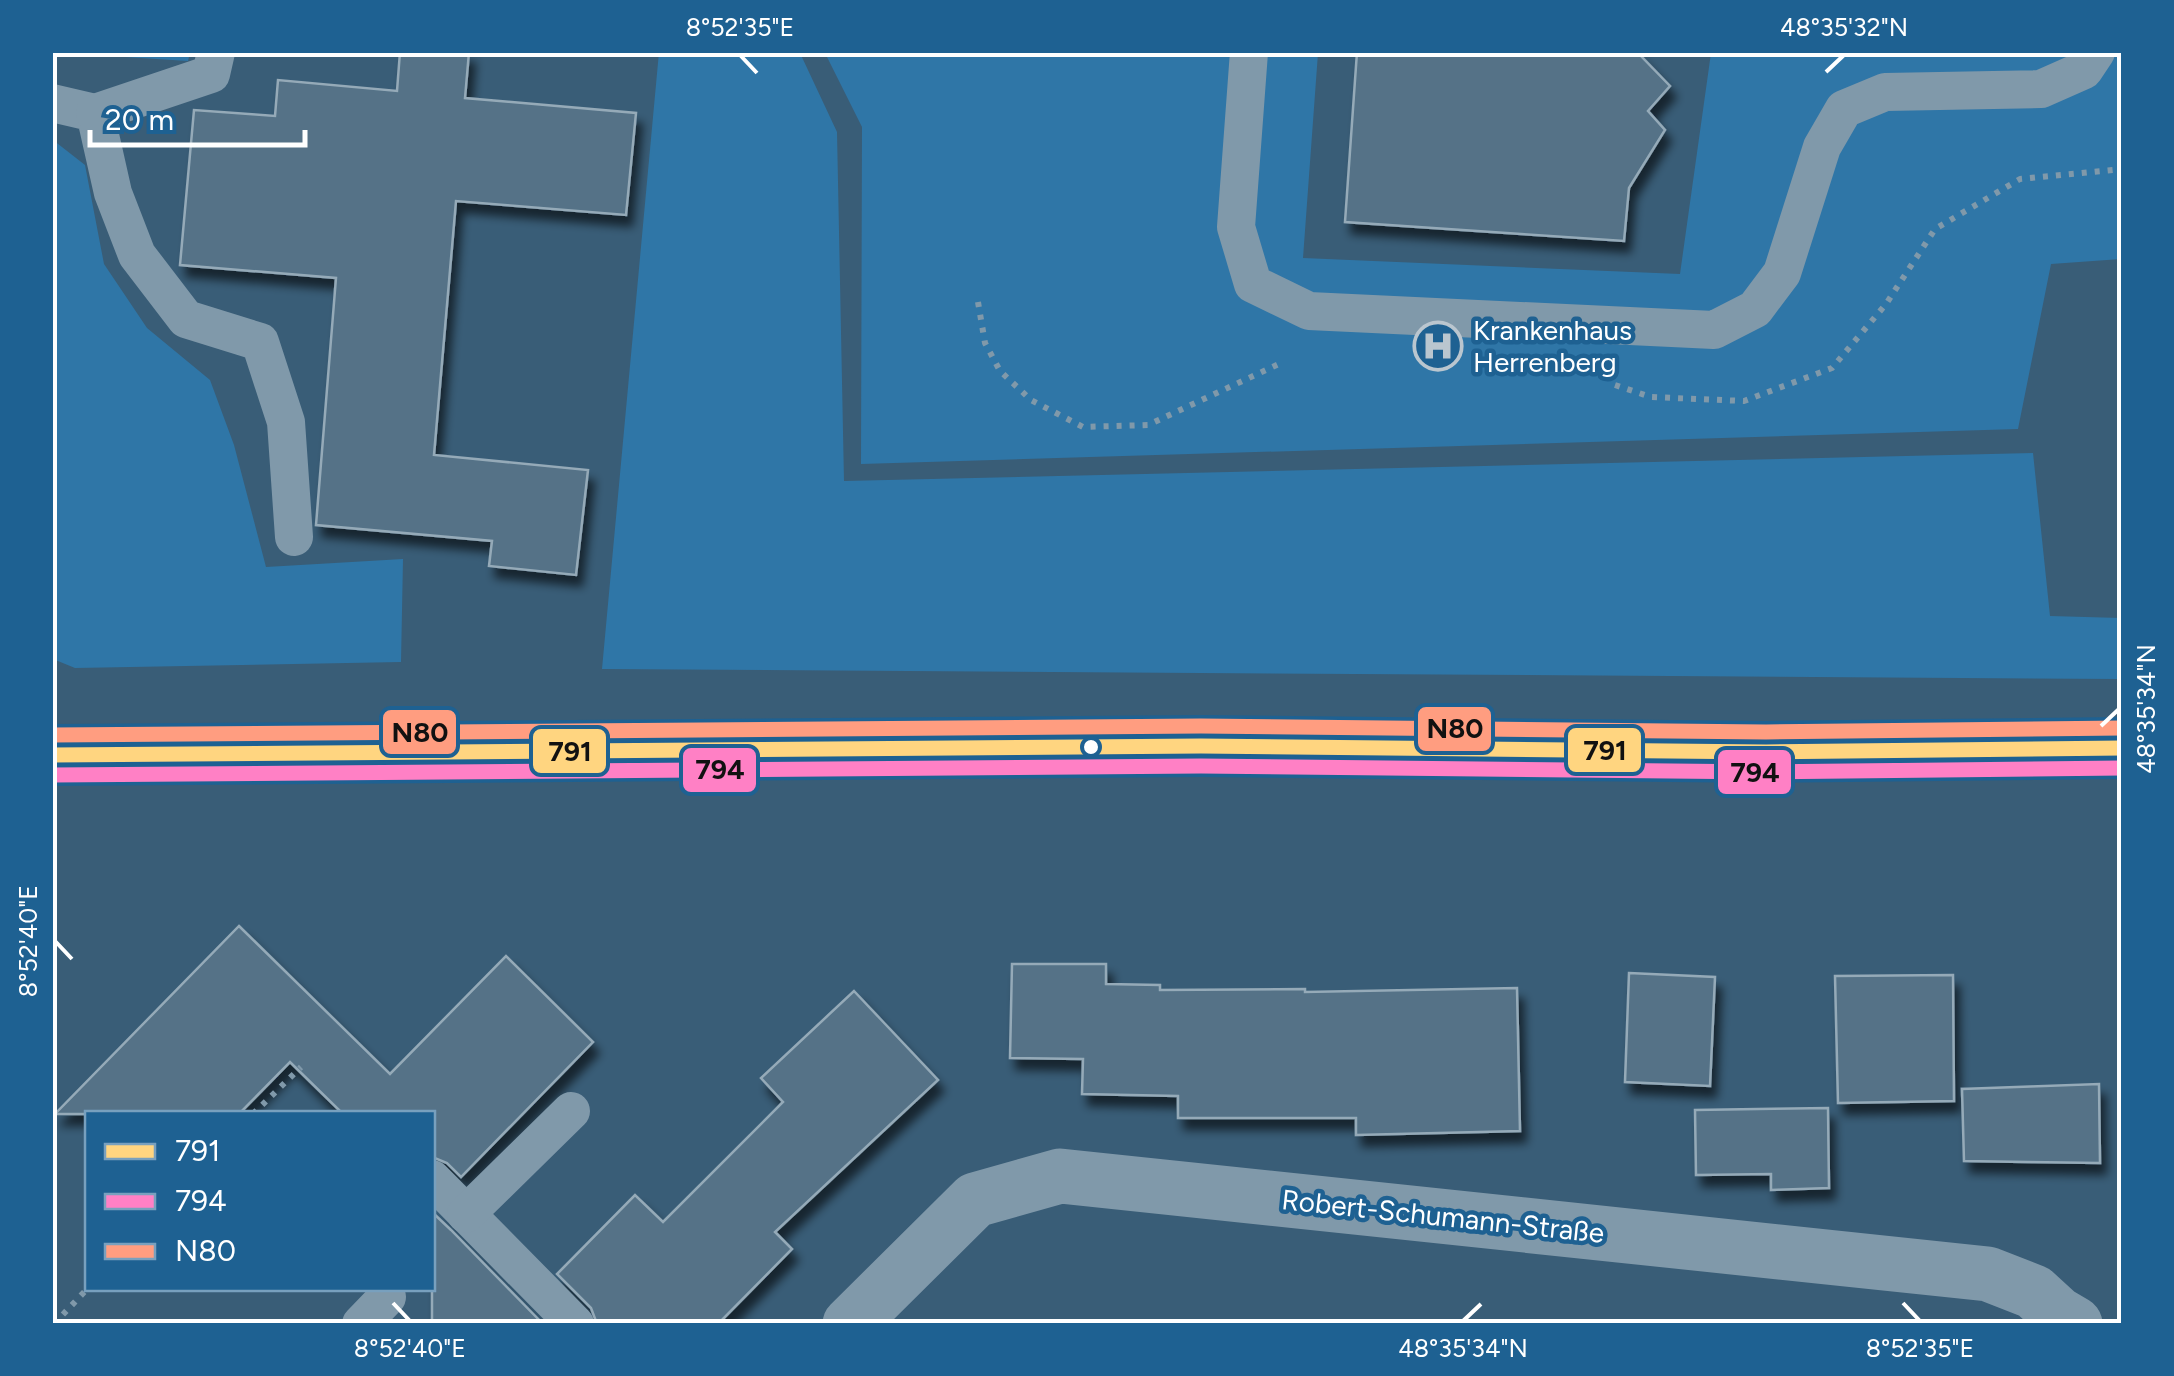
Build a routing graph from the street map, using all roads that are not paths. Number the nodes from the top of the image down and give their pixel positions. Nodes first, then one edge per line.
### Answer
1 (216, 52) edge
2 (1250, 52) edge
3 (2096, 52) edge
4 (52, 103) edge
5 (96, 113) junction
6 (294, 536) dead end
7 (2122, 748) edge
8 (52, 755) edge
9 (571, 1110) dead end
10 (435, 1183) edge
11 (466, 1214) junction
12 (575, 1324) edge
13 (850, 1324) edge
14 (2074, 1324) edge

1 - 5 lane
2 - 3 lane
4 - 5 lane
5 - 6 lane
7 - 8 main road
9 - 11 lane
10 - 11 lane
11 - 12 lane
13 - 14 street, Robert-Schumann-Straße

